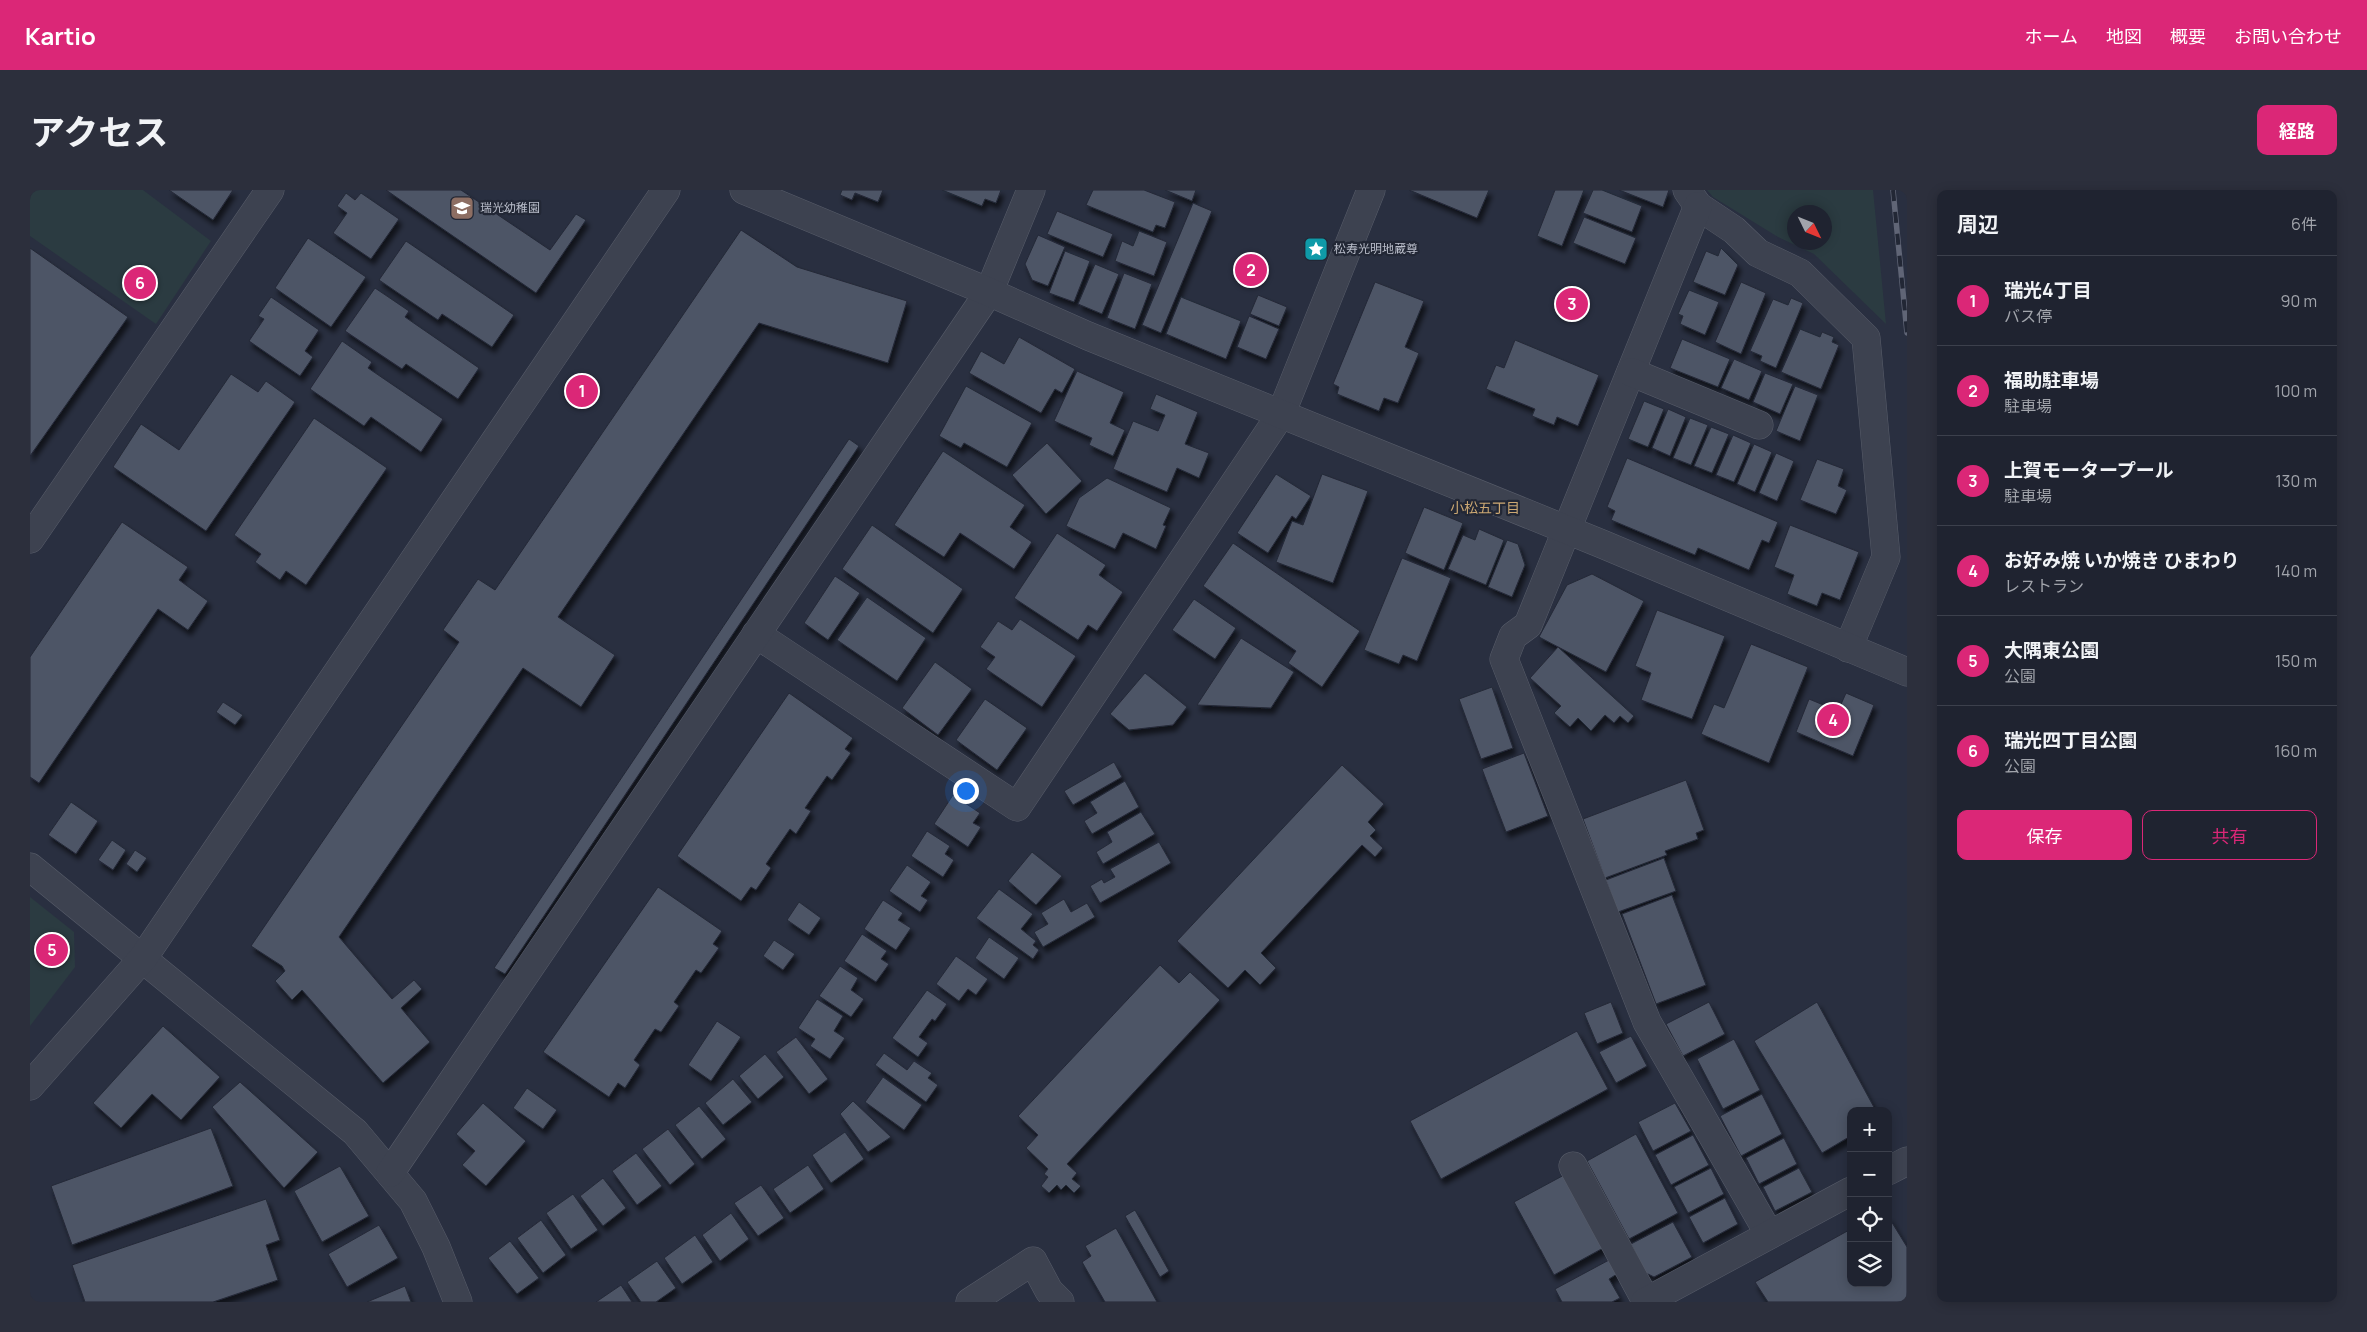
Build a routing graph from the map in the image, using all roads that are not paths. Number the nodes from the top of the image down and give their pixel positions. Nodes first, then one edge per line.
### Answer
1 (270, 190) edge
2 (666, 190) edge
3 (744, 190) edge
4 (1031, 190) edge
5 (1371, 190) edge
6 (1692, 198) edge
7 (989, 292) junction
8 (1631, 372) junction
9 (1281, 414) junction
10 (1759, 425) dead end
11 (1565, 530) junction
12 (30, 539) edge
13 (756, 634) junction
14 (1848, 648) junction
15 (1907, 672) edge
16 (30, 867) edge
17 (143, 958) junction
18 (30, 1086) edge
19 (1907, 1161) edge
20 (1573, 1166) dead end
21 (1892, 1169) edge
22 (390, 1173) junction
23 (1847, 1193) edge
24 (1769, 1234) junction
25 (458, 1302) edge
26 (970, 1302) edge
27 (1060, 1302) edge
28 (1646, 1302) edge

1 - 12 street
2 - 17 street
3 - 7 street
4 - 7 street
5 - 9 street
6 - 8 street
6 - 14 street
7 - 9 street
7 - 13 street
8 - 10 street
8 - 11 street
9 - 11 street
9 - 13 street
11 - 14 street
11 - 24 street
13 - 22 street
14 - 15 street
16 - 17 street
17 - 18 street
17 - 22 street
19 - 21 street
20 - 28 street
22 - 25 street
23 - 24 street
24 - 28 street
26 - 27 street

